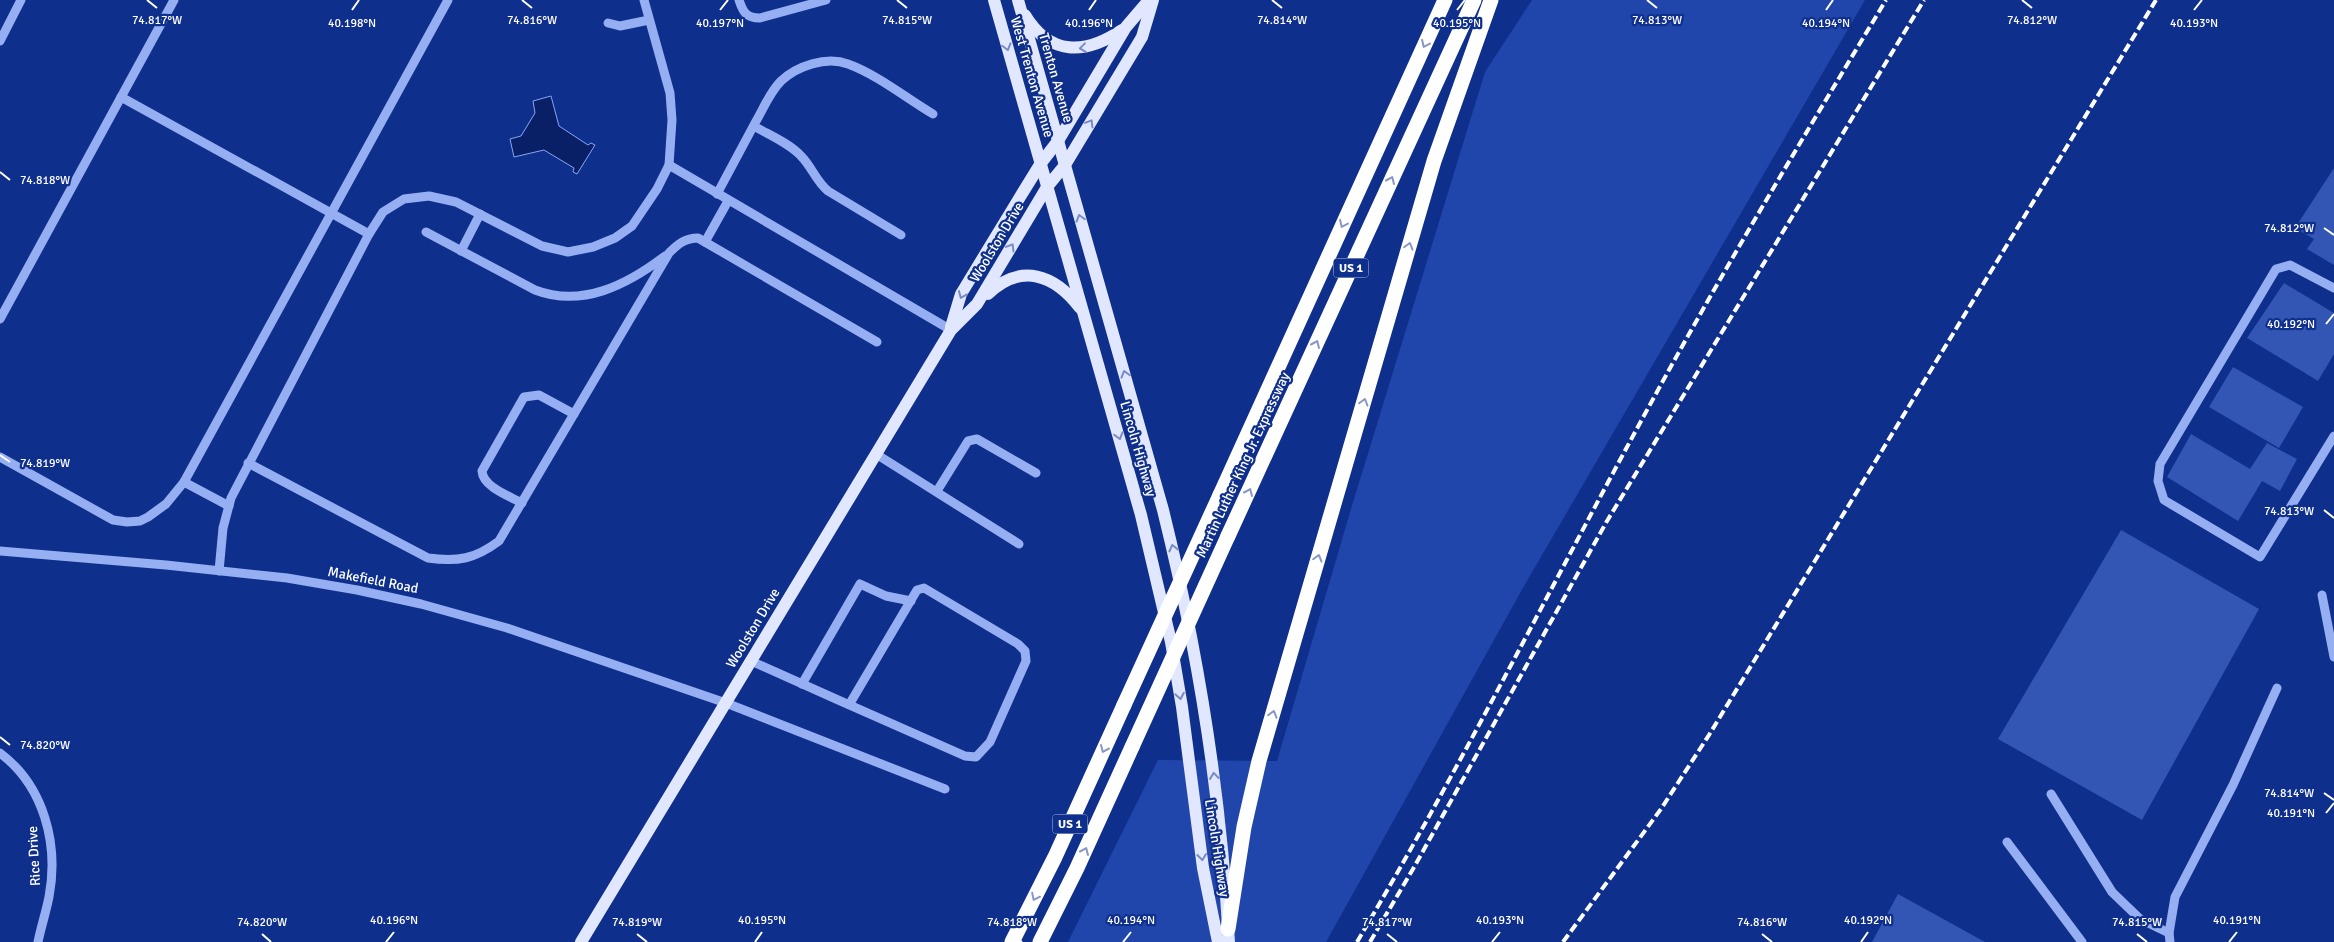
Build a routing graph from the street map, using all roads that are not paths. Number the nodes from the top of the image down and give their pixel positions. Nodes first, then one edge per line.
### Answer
1 (21, 0) edge
2 (174, 0) edge
3 (448, 0) edge
4 (644, 0) edge
5 (739, 0) edge
6 (826, 0) edge
7 (994, 0) edge
8 (1149, 0) edge
9 (1153, 0) edge
10 (1445, 0) edge
11 (1474, 0) edge
12 (1491, 0) edge
13 (1018, 3) edge
14 (649, 20) junction
15 (608, 24) dead end
16 (1126, 28) junction
17 (0, 41) edge
18 (121, 97) junction
19 (933, 114) dead end
20 (754, 126) junction
21 (1058, 141) junction
22 (1041, 163) junction
23 (668, 165) junction
24 (1065, 165) junction
25 (1048, 187) junction
26 (717, 194) junction
27 (728, 201) junction
28 (331, 214) junction
29 (480, 214) junction
30 (426, 232) dead end
31 (369, 234) junction
32 (901, 235) dead end
33 (705, 242) junction
34 (461, 251) junction
35 (669, 253) junction
36 (2334, 288) edge
37 (977, 304) junction
38 (1084, 313) junction
39 (0, 319) edge
40 (951, 330) junction
41 (877, 342) dead end
42 (574, 414) junction
43 (2334, 436) edge
44 (876, 454) junction
45 (0, 456) edge
46 (248, 463) junction
47 (1036, 473) dead end
48 (184, 482) junction
49 (936, 491) junction
50 (522, 503) junction
51 (229, 506) junction
52 (1019, 544) dead end
53 (0, 551) edge
54 (219, 571) junction
55 (2322, 595) dead end
56 (911, 601) junction
57 (2334, 657) edge
58 (751, 661) junction
59 (802, 684) junction
60 (2277, 688) dead end
61 (726, 703) junction
62 (849, 705) junction
63 (0, 753) edge
64 (945, 789) dead end
65 (2051, 794) dead end
66 (2007, 842) dead end
67 (1228, 936) edge
68 (2169, 937) edge
69 (38, 942) edge
70 (581, 942) edge
71 (1012, 942) edge
72 (1040, 942) edge
73 (1218, 942) edge
74 (2082, 942) edge

1 - 17 street
2 - 18 street
3 - 28 street
4 - 14 street
5 - 6 street
7 -> 22 main road, West Trenton Avenue
8 - 16 main road
24 -> 9 main road
10 -> 71 highway, Martin Luther King Jr. Expressway / US 1, bridge
72 -> 11 highway, Martin Luther King Jr. Expressway / US 1, bridge
67 -> 12 highway
16 -> 13 main road
13 - 21 main road, Trenton Avenue
14 - 15 street
14 - 23 street
16 - 21 main road
18 - 28 street
18 - 39 street
19 - 20 street
20 - 26 street
20 - 32 street
21 - 22 main road
21 - 24 main road, Trenton Avenue
22 - 25 main road, Lincoln Highway
22 -> 40 main road, Woolston Drive
23 - 26 street
23 - 29 street
24 - 25 main road, Woolston Drive
67 -> 24 main road, Lincoln Highway
37 -> 25 main road, Woolston Drive
25 - 38 main road, Lincoln Highway
26 - 27 street
27 - 33 street
27 - 40 street
28 - 31 street
28 - 48 street
29 - 31 street
29 - 34 street
30 - 34 street
31 - 46 street
33 - 35 street
33 - 41 street
34 - 35 street
35 - 42 street
36 - 43 street
37 - 38 main road
37 - 40 main road, Woolston Drive
38 -> 73 main road, Lincoln Highway
40 - 44 main road, Woolston Drive
42 - 50 street
42 - 50 street
44 - 49 street
44 - 58 main road, Woolston Drive
45 - 48 street
46 - 50 street
46 - 51 street
47 - 49 street
48 - 51 street
49 - 52 street
51 - 54 street
53 - 54 street, Makefield Road
54 - 61 street, Makefield Road
55 - 57 street
56 - 59 street
56 - 62 street
56 - 62 street
58 - 59 street
58 - 61 main road, Woolston Drive
59 - 62 street
60 - 68 street
61 - 64 street, Makefield Road
61 - 70 main road, Woolston Drive
63 - 69 street, Rice Drive
65 - 68 street
66 - 74 street

